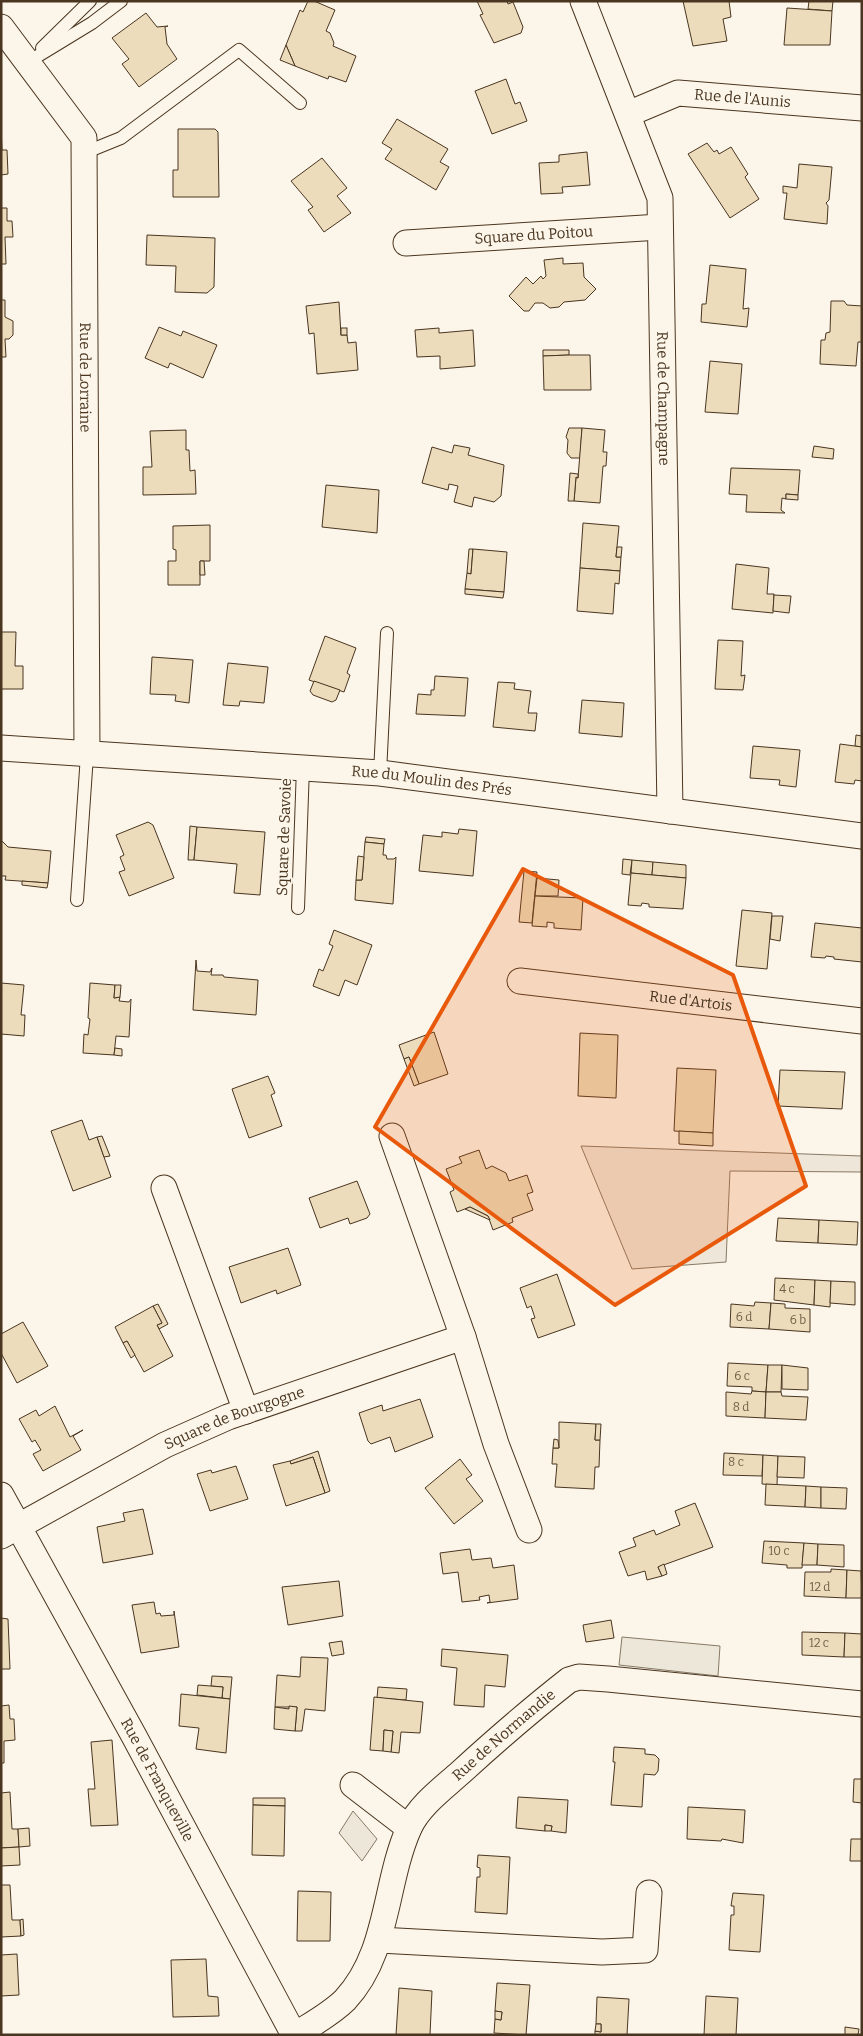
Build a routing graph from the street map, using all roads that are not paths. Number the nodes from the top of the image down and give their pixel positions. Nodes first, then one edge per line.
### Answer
1 (90, 1) edge
2 (121, 1) edge
3 (583, 1) edge
4 (1, 27) edge
5 (28, 62) junction
6 (300, 103) dead end
7 (862, 108) edge
8 (628, 114) junction
9 (84, 153) junction
10 (660, 227) junction
11 (406, 243) dead end
12 (386, 633) dead end
13 (1, 748) edge
14 (87, 755) junction
15 (303, 767) junction
16 (380, 773) junction
17 (670, 811) junction
18 (862, 836) edge
19 (77, 900) dead end
20 (298, 908) dead end
21 (520, 981) dead end
22 (862, 1021) edge
23 (392, 1136) dead end
24 (164, 1188) dead end
25 (463, 1337) junction
26 (246, 1411) junction
27 (1, 1495) edge
28 (529, 1530) dead end
29 (10, 1532) edge
30 (862, 1704) edge
31 (353, 1785) dead end
32 (409, 1828) junction
33 (649, 1893) dead end
34 (379, 1940) junction
35 (294, 2035) edge

1 - 5 lane
2 - 5 lane
3 - 8 street, Rue de Champagne
4 - 5 street, Rue de Lorraine
5 - 9 street, Rue de Lorraine
6 - 9 lane
7 - 8 street, Rue de l'Aunis
8 - 10 street, Rue de Champagne
9 - 14 street, Rue de Lorraine
10 - 11 street, Square du Poitou
10 - 17 street, Rue de Champagne
12 - 16 lane
13 - 14 street, Rue du Moulin des Prés
14 - 15 street, Rue du Moulin des Prés
14 - 19 lane
15 - 16 street, Rue du Moulin des Prés
15 - 20 lane, Square de Savoie
16 - 17 street, Rue du Moulin des Prés
17 - 18 street, Rue du Moulin des Prés
21 - 22 street, Rue d'Artois
23 - 25 street
24 - 26 street
25 - 26 street, Square de Bourgogne
25 - 28 street
26 - 29 street, Square de Bourgogne
27 - 29 street, Rue de Franqueville
29 - 35 street, Rue de Franqueville
30 - 32 street, Rue de Normandie
31 - 32 street
32 - 34 street, Rue de Normandie
33 - 34 street
34 - 35 street, Rue de Normandie

